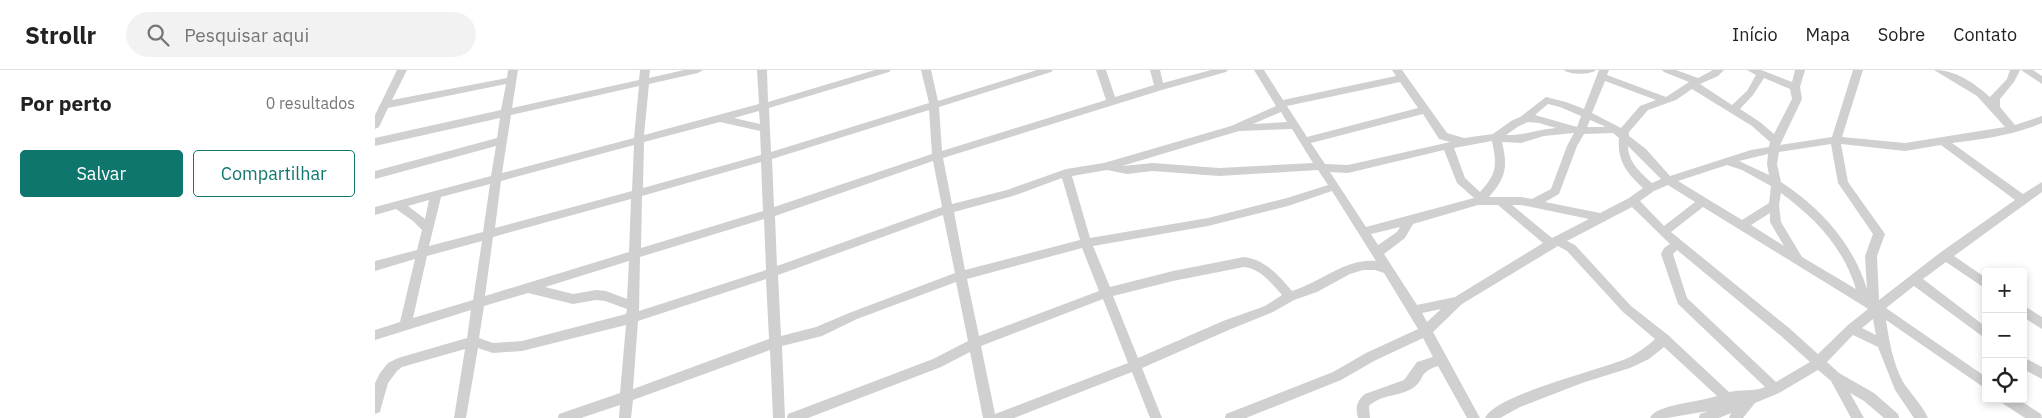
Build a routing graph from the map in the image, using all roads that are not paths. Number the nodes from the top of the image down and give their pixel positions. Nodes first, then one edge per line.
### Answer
1 (402, 70) edge
2 (698, 70) edge
3 (761, 70) edge
4 (886, 70) edge
5 (926, 70) edge
6 (1048, 70) edge
7 (1101, 70) edge
8 (1155, 70) edge
9 (1223, 70) edge
10 (1259, 70) edge
11 (1569, 70) edge
12 (1591, 70) edge
13 (1667, 70) edge
14 (1719, 70) edge
15 (1752, 70) edge
16 (1800, 70) edge
17 (1858, 70) edge
18 (1939, 70) edge
19 (2015, 70) edge
20 (2026, 70) edge
21 (1602, 73) edge
22 (1400, 74) edge
23 (1762, 74) junction
24 (512, 75) edge
25 (644, 76) edge
26 (2042, 81) edge
27 (1695, 83) junction
28 (1159, 87) junction
29 (1795, 87) junction
30 (1973, 87) junction
31 (1999, 92) junction
32 (1665, 100) junction
33 (1111, 102) junction
34 (385, 105) junction
35 (934, 105) junction
36 (1281, 105) junction
37 (1996, 106) junction
38 (763, 107) junction
39 (1425, 110) junction
40 (1733, 110) junction
41 (505, 112) junction
42 (1587, 114) junction
43 (719, 118) junction
44 (2042, 119) edge
45 (1523, 120) junction
46 (375, 125) edge
47 (1293, 125) junction
48 (1235, 128) junction
49 (766, 129) junction
50 (1577, 129) junction
51 (2012, 129) junction
52 (1619, 133) junction
53 (1496, 137) junction
54 (639, 139) junction
55 (1836, 140) junction
56 (501, 141) junction
57 (1305, 141) junction
58 (1942, 141) junction
59 (375, 142) edge
60 (1443, 142) junction
61 (1774, 145) junction
62 (937, 156) junction
63 (767, 157) junction
64 (1729, 162) junction
65 (1321, 167) junction
66 (1104, 168) junction
67 (1348, 169) junction
68 (1691, 172) junction
69 (375, 175) edge
70 (1068, 175) junction
71 (495, 178) junction
72 (1668, 180) junction
73 (1332, 185) junction
74 (1776, 186) junction
75 (2042, 187) edge
76 (1651, 188) junction
77 (1555, 191) junction
78 (637, 192) junction
79 (436, 194) junction
80 (1691, 195) junction
81 (946, 196) junction
82 (1480, 199) junction
83 (2022, 199) junction
84 (1500, 200) junction
85 (1633, 201) junction
86 (1703, 202) junction
87 (1534, 203) junction
88 (398, 204) junction
89 (1774, 205) junction
90 (948, 209) junction
91 (1567, 210) junction
92 (375, 211) edge
93 (770, 212) junction
94 (931, 214) junction
95 (1603, 218) junction
96 (1409, 221) junction
97 (1743, 225) junction
98 (427, 228) junction
99 (1579, 229) junction
100 (1363, 232) junction
101 (1663, 232) junction
102 (487, 234) junction
103 (1555, 242) junction
104 (1086, 243) junction
105 (1678, 244) junction
106 (1571, 248) junction
107 (421, 253) junction
108 (1377, 253) junction
109 (634, 254) junction
110 (1945, 255) junction
111 (1798, 260) junction
112 (375, 266) edge
113 (1387, 269) junction
114 (773, 272) junction
115 (960, 276) junction
116 (1914, 279) junction
117 (1982, 281) edge
118 (525, 288) junction
119 (1105, 293) junction
120 (1289, 296) junction
121 (1458, 301) junction
122 (479, 302) junction
123 (1872, 306) junction
124 (1414, 310) junction
125 (632, 312) junction
126 (2027, 313) edge
127 (2042, 324) edge
128 (405, 325) junction
129 (1852, 329) junction
130 (1426, 331) junction
131 (1982, 331) edge
132 (375, 335) edge
133 (1664, 339) junction
134 (474, 341) junction
135 (776, 342) junction
136 (975, 343) junction
137 (1883, 344) junction
138 (1650, 353) junction
139 (1682, 357) junction
140 (1441, 359) junction
141 (1819, 363) junction
142 (2027, 365) edge
143 (1134, 366) junction
144 (2042, 374) edge
145 (1835, 377) junction
146 (1982, 381) edge
147 (1775, 389) junction
148 (626, 396) junction
149 (1755, 397) junction
150 (1727, 398) junction
151 (2013, 403) edge
152 (375, 408) edge
153 (460, 418) edge
154 (564, 418) edge
155 (625, 418) edge
156 (779, 418) edge
157 (793, 418) edge
158 (989, 418) edge
159 (999, 418) edge
160 (1156, 418) edge
161 (1231, 418) edge
162 (1363, 418) edge
163 (1474, 418) edge
164 (1491, 418) edge
165 (1656, 418) edge
166 (1705, 418) edge
167 (1735, 418) edge
168 (1859, 418) edge
169 (1893, 418) edge
170 (1922, 418) edge
171 (2035, 418) edge

1 - 34 street
2 - 25 street
3 - 38 street
4 - 38 street
5 - 35 street
6 - 35 street
7 - 33 street
8 - 28 street
9 - 28 street
10 - 36 street
11 - 12 street
13 - 27 street
14 - 27 street
15 - 23 street
16 - 29 street
17 - 55 street
18 - 30 street
19 - 31 street
20 - 26 street
21 - 32 street
21 - 42 street
22 - 36 street
22 - 39 street
23 - 29 street
23 - 40 street
24 - 34 street
24 - 41 street
25 - 41 street
25 - 54 street
27 - 32 street
27 - 40 street
28 - 33 street
29 - 61 street
30 - 31 street
30 - 37 street
31 - 37 street
32 - 52 street
33 - 62 street
34 - 46 street
35 - 62 street
35 - 63 street
36 - 47 street
36 - 48 street
37 - 51 street
38 - 43 street
38 - 49 street
39 - 57 street
39 - 60 street
40 - 61 street
41 - 56 street
41 - 59 street
42 - 45 street
42 - 50 street
42 - 52 street
43 - 49 street
43 - 54 street
44 - 51 street
45 - 50 street
45 - 53 street
47 - 48 street
47 - 57 street
48 - 66 street
49 - 63 street
50 - 52 street
50 - 53 street
50 - 77 street
51 - 58 street
52 - 72 street
52 - 76 street
53 - 60 street
53 - 82 street
54 - 71 street
54 - 78 street
55 - 58 street
55 - 61 street
55 - 123 street
56 - 69 street
56 - 71 street
57 - 65 street
58 - 83 street
60 - 67 street
60 - 82 street
61 - 64 street
61 - 74 street
62 - 81 street
62 - 93 street
63 - 78 street
63 - 93 street
64 - 68 street
64 - 74 street
65 - 66 street
65 - 67 street
65 - 73 street
66 - 70 street
67 - 73 street
68 - 72 street
68 - 80 street
70 - 90 street
70 - 104 street
71 - 79 street
71 - 102 street
72 - 76 street
72 - 80 street
73 - 100 street
73 - 104 street
74 - 89 street
74 - 123 street
75 - 83 street
76 - 85 street
77 - 87 street
77 - 91 street
78 - 102 street
78 - 109 street
79 - 88 street
79 - 98 street
80 - 86 street
81 - 90 street
81 - 94 street
82 - 84 street
82 - 96 street
83 - 110 street
84 - 87 street
84 - 103 street
85 - 95 street
85 - 101 street
86 - 97 street
86 - 101 street
87 - 91 street
88 - 92 street
88 - 98 street
89 - 97 street
89 - 111 street
90 - 94 street
90 - 115 street
91 - 95 street
93 - 109 street
93 - 114 street
94 - 114 street
95 - 99 street
96 - 100 street
96 - 108 street
97 - 111 street
98 - 107 street
99 - 103 street
99 - 106 street
100 - 108 street
101 - 105 street
102 - 107 street
102 - 122 street
103 - 106 street
103 - 121 street
104 - 115 street
104 - 119 street
105 - 141 street
105 - 147 street
106 - 133 street
107 - 112 street
107 - 128 street
108 - 113 street
109 - 118 street
109 - 125 street
110 - 116 street
110 - 117 street
111 - 123 street
113 - 120 street
113 - 124 street
114 - 125 street
114 - 135 street
115 - 135 street
115 - 136 street
116 - 123 street
116 - 131 street
118 - 122 street
118 - 125 street
119 - 120 street
119 - 136 street
119 - 143 street
120 - 143 street
121 - 124 street
121 - 130 street
122 - 128 street
122 - 134 street
123 - 129 street
123 - 137 street
123 - 146 street
124 - 130 street
125 - 134 street
125 - 148 street
126 - 127 street
128 - 132 street
129 - 137 street
129 - 141 street
130 - 140 street
130 - 161 street
133 - 138 street
133 - 139 street
134 - 152 street
134 - 153 street
135 - 148 street
135 - 156 street
136 - 157 street
136 - 158 street
137 - 170 street
138 - 139 street
138 - 164 street
139 - 150 street
140 - 162 street
140 - 163 street
141 - 145 street
141 - 147 street
142 - 144 street
143 - 159 street
143 - 160 street
145 - 168 street
145 - 169 street
147 - 149 street
148 - 154 street
148 - 155 street
149 - 150 street
149 - 166 street
149 - 167 street
150 - 165 street
151 - 171 street

